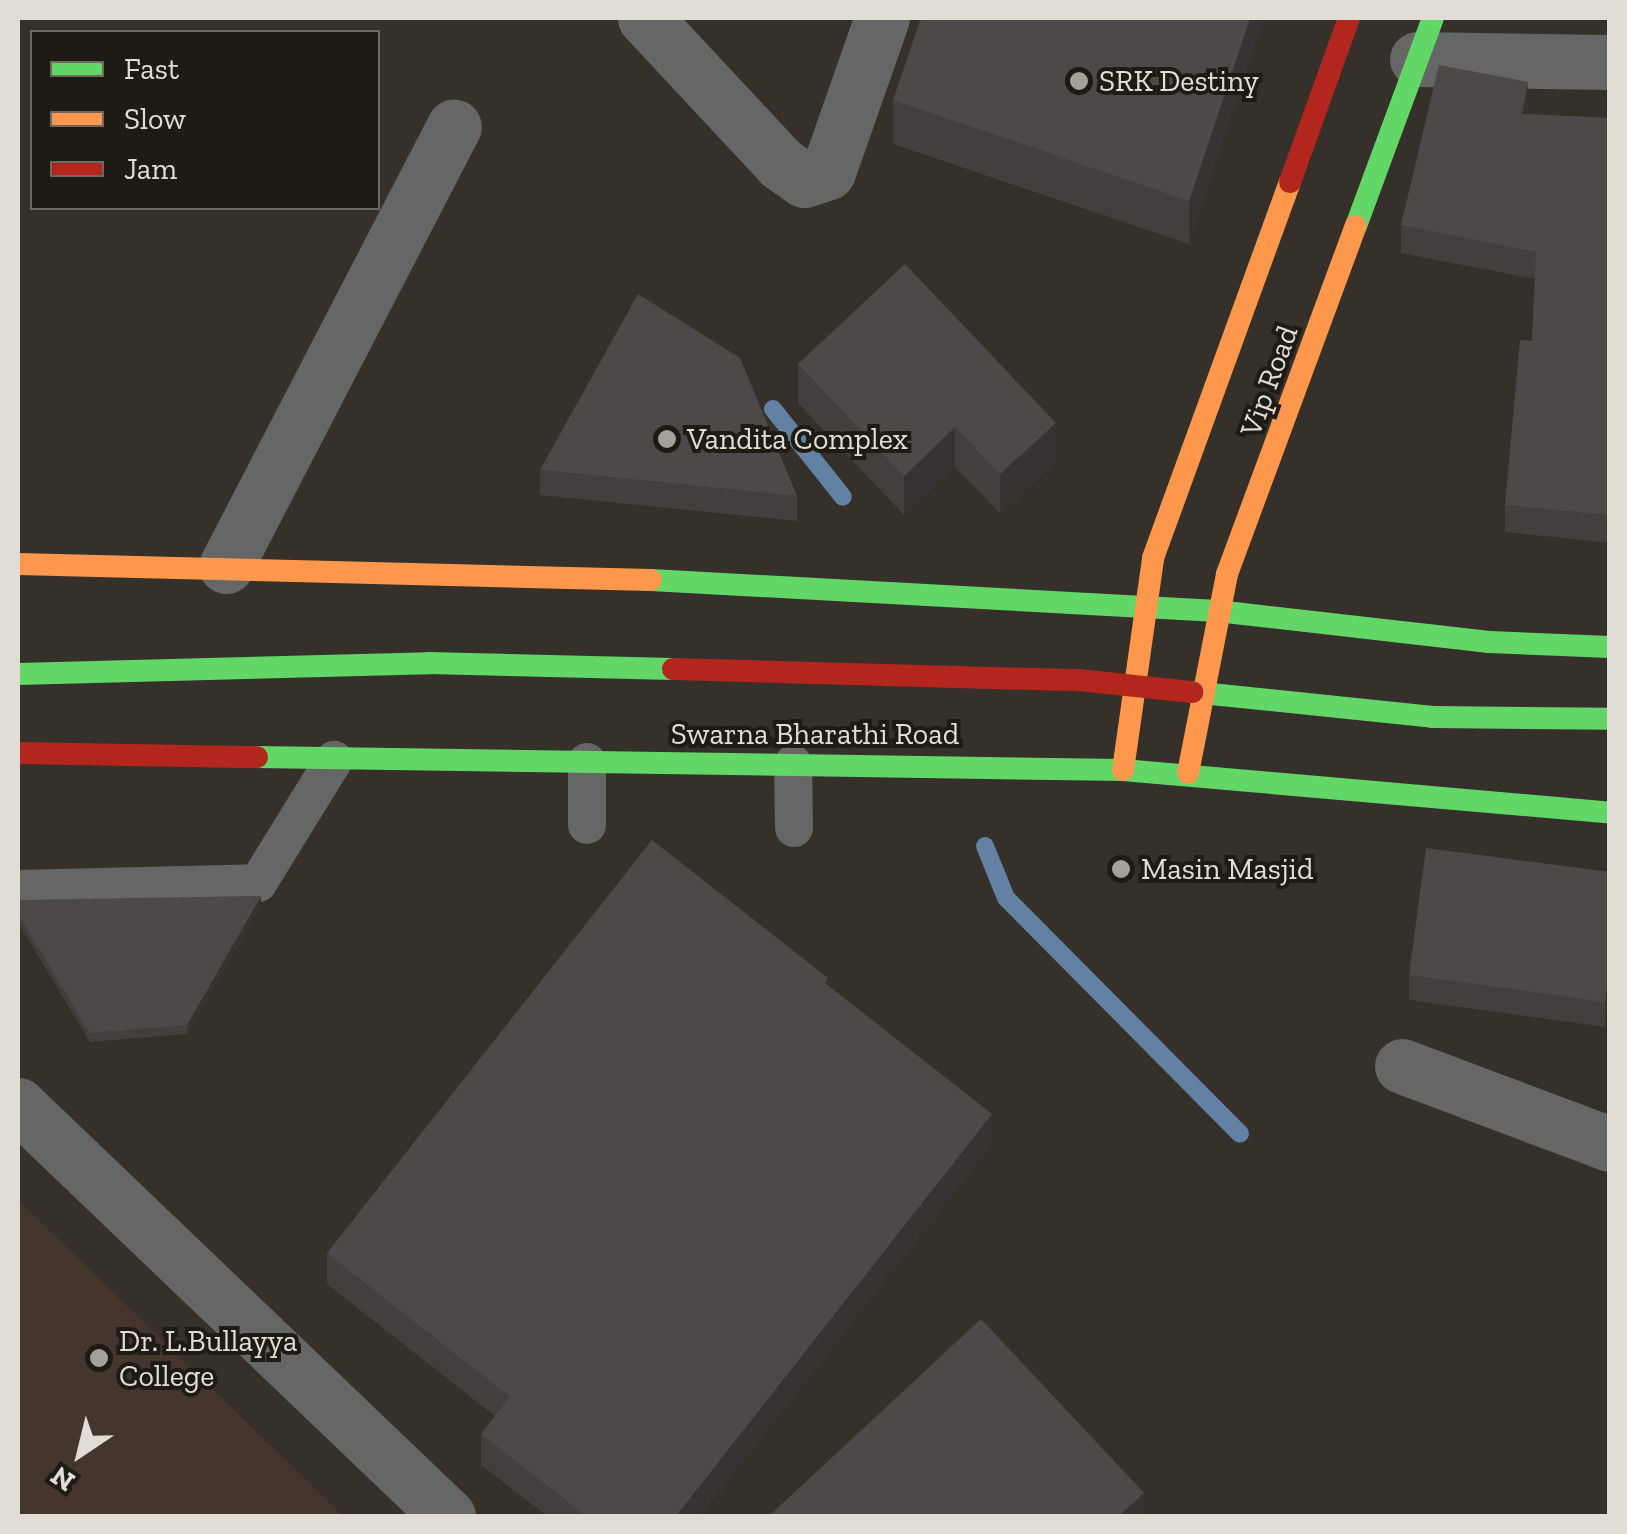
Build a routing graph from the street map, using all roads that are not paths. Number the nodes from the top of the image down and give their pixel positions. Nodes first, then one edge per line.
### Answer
1 (645, 18) edge
2 (882, 18) edge
3 (1349, 18) edge
4 (1425, 38) edge
5 (1610, 62) edge
6 (454, 127) dead end
7 (18, 564) edge
8 (226, 566) junction
9 (1146, 608) junction
10 (1216, 611) junction
11 (1610, 647) edge
12 (18, 674) edge
13 (1136, 686) junction
14 (1206, 693) junction
15 (1610, 719) edge
16 (18, 753) edge
17 (334, 760) junction
18 (587, 762) junction
19 (794, 764) junction
20 (1123, 770) junction
21 (1188, 773) junction
22 (1610, 813) edge
23 (588, 825) dead end
24 (794, 828) dead end
25 (18, 889) edge
26 (1402, 1066) dead end
27 (18, 1105) edge
28 (1610, 1144) edge
29 (448, 1516) edge

1 - 2 street
3 - 9 main road, Vip Road
4 - 5 street
4 - 10 main road, Vip Road
6 - 8 street
7 - 8 main road
8 - 9 main road
9 - 10 main road
9 - 13 main road, Vip Road
10 - 11 main road
10 - 14 main road, Vip Road
12 - 13 main road
13 - 14 main road
13 - 20 main road, Vip Road
14 - 15 main road
14 - 21 main road, Vip Road
16 - 17 main road, Swarna Bharathi Road
17 - 18 main road, Swarna Bharathi Road
17 - 25 lane
18 - 19 main road, Swarna Bharathi Road
18 - 23 lane
19 - 20 main road, Swarna Bharathi Road
19 - 24 lane
20 - 21 main road, Swarna Bharathi Road
21 - 22 main road, Swarna Bharathi Road
26 - 28 street
27 - 29 street

